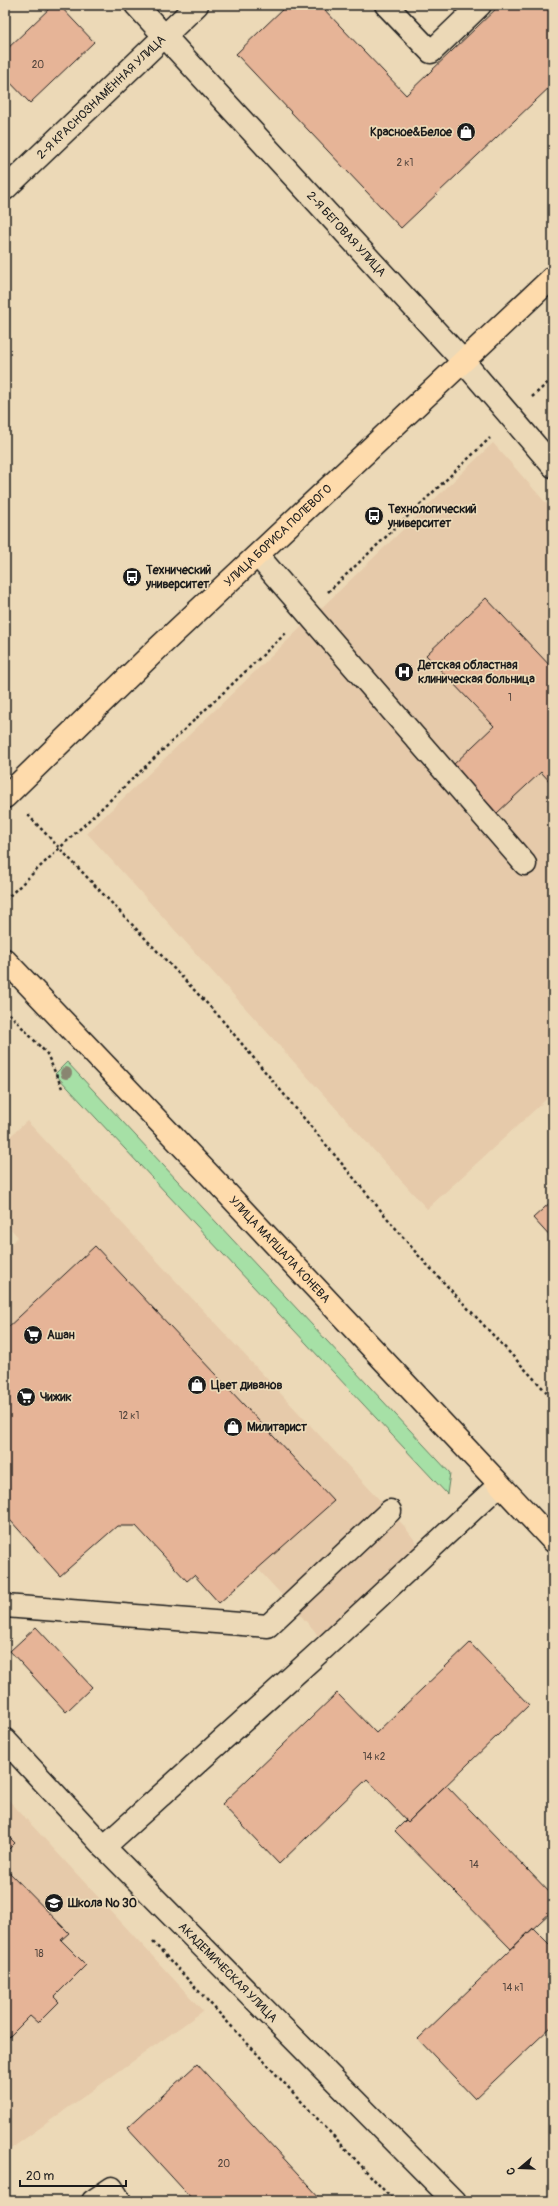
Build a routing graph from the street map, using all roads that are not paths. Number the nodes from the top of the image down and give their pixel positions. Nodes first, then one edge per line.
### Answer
1 (136, 5) edge
2 (197, 5) edge
3 (386, 5) edge
4 (480, 5) edge
5 (165, 36) junction
6 (5, 189) edge
7 (553, 277) edge
8 (464, 362) junction
9 (553, 466) edge
10 (258, 556) junction
11 (7, 795) edge
12 (525, 864) dead end
13 (5, 960) edge
14 (499, 1485) junction
15 (390, 1511) dead end
16 (553, 1541) edge
17 (5, 1606) edge
18 (5, 1740) edge
19 (104, 1848) junction
20 (92, 2201) edge
21 (120, 2201) edge
22 (454, 2201) edge

1 - 5 street, 2-Я БЕГОВАЯ УЛИЦА
2 - 5 street, 2-Я КРАСНОЗНАМЁННАЯ УЛИЦА
3 - 4 street
5 - 6 street, 2-Я КРАСНОЗНАМЁННАЯ УЛИЦА
5 - 8 street, 2-Я БЕГОВАЯ УЛИЦА
7 - 8 main road, УЛИЦА БОРИСА ПОЛЕВОГО
8 - 9 street, 2-Я БЕГОВАЯ УЛИЦА
8 - 10 main road, УЛИЦА БОРИСА ПОЛЕВОГО
10 - 11 main road, УЛИЦА БОРИСА ПОЛЕВОГО
10 - 12 street
13 - 14 main road, УЛИЦА МАРШАЛА КОНЕВА
14 - 16 main road, УЛИЦА МАРШАЛА КОНЕВА
14 - 19 street
15 - 17 street
18 - 19 street, АКАДЕМИЧЕСКАЯ УЛИЦА
19 - 22 street, АКАДЕМИЧЕСКАЯ УЛИЦА
20 - 21 street

